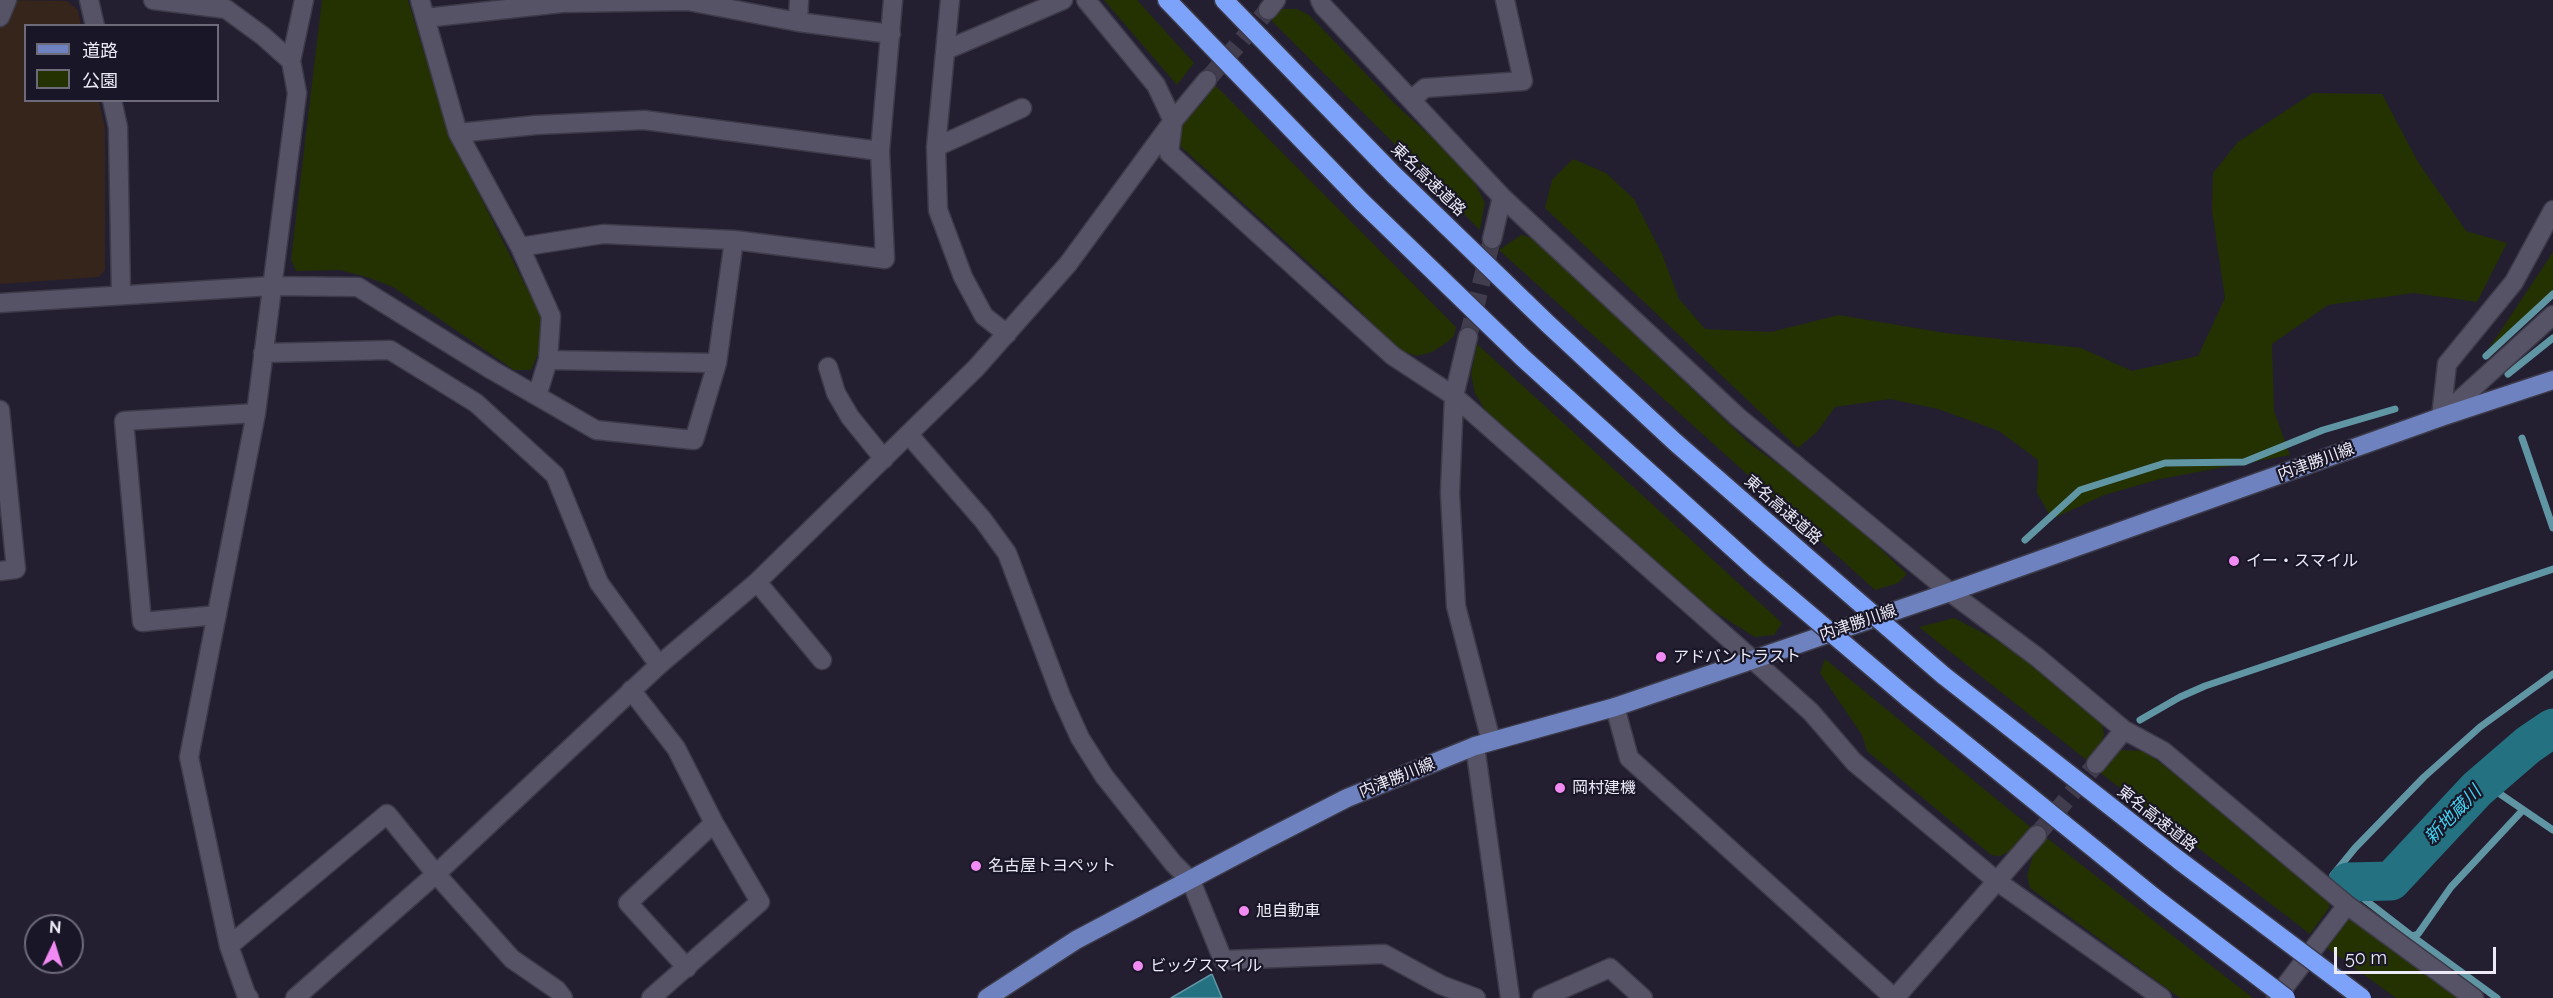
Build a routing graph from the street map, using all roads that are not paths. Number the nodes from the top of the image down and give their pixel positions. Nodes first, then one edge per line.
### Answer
1 (7, 0) edge
2 (89, 0) edge
3 (153, 0) edge
4 (304, 0) edge
5 (420, 0) edge
6 (799, 0) edge
7 (893, 0) edge
8 (950, 0) edge
9 (1063, 0) edge
10 (1086, 0) edge
11 (1167, 0) edge
12 (1224, 0) edge
13 (1320, 0) edge
14 (1505, 0) edge
15 (0, 17) edge
16 (425, 18) junction
17 (798, 22) junction
18 (95, 24) edge
19 (891, 34) junction
20 (946, 50) junction
21 (291, 61) junction
22 (1207, 80) tunnel mouth
23 (1411, 100) junction
24 (112, 102) edge
25 (1022, 108) dead end
26 (1173, 121) junction
27 (458, 133) junction
28 (936, 147) junction
29 (880, 151) junction
30 (1502, 197) junction
31 (2553, 210) edge
32 (1492, 239) tunnel mouth
33 (734, 240) junction
34 (520, 247) junction
35 (271, 286) junction
36 (120, 294) junction
37 (0, 303) edge
38 (2553, 315) edge
39 (1008, 334) junction
40 (1468, 337) tunnel mouth
41 (263, 353) junction
42 (548, 360) junction
43 (717, 363) junction
44 (828, 367) dead end
45 (2553, 380) edge
46 (537, 396) junction
47 (1454, 396) junction
48 (0, 410) edge
49 (256, 413) junction
50 (2441, 417) junction
51 (909, 435) junction
52 (884, 459) junction
53 (3, 477) edge
54 (0, 571) edge
55 (757, 582) junction
56 (1950, 592) junction
57 (217, 615) junction
58 (1752, 659) junction
59 (822, 660) dead end
60 (659, 665) junction
61 (631, 690) junction
62 (1616, 707) junction
63 (2124, 730) junction
64 (1483, 743) junction
65 (2096, 764) tunnel mouth
66 (714, 823) junction
67 (2037, 835) tunnel mouth
68 (436, 874) junction
69 (1191, 881) junction
70 (1998, 882) junction
71 (2347, 905) junction
72 (229, 946) junction
73 (687, 968) junction
74 (249, 998) edge
75 (295, 998) edge
76 (563, 998) edge
77 (651, 998) edge
78 (987, 998) edge
79 (1476, 998) edge
80 (1510, 998) edge
81 (1542, 998) edge
82 (1643, 998) edge
83 (1894, 998) edge
84 (2162, 998) edge
85 (2276, 998) edge
86 (2286, 998) edge
87 (2362, 998) edge
88 (2474, 998) edge

1 - 15 street
2 - 18 street
3 - 21 street
4 - 21 street
5 - 16 street
6 - 17 street
7 - 19 street
8 - 20 street
9 - 20 street
10 - 26 street
11 - 86 highway, bridge
12 - 87 highway, 東名高速道路, bridge
13 - 23 street
14 - 23 street
16 - 17 street
16 - 27 street
17 - 19 street
19 - 29 street
20 - 28 street
21 - 35 street
22 - 26 street
23 - 30 street
24 - 36 street
25 - 28 street
26 - 39 street
26 - 47 street
27 - 29 street
27 - 34 street
28 - 39 street
29 - 33 street
30 - 32 street
30 - 56 street
31 - 50 street
33 - 34 street
33 - 43 street
34 - 42 street
35 - 36 street
35 - 41 street
35 - 46 street
36 - 37 street
38 - 50 street
39 - 51 street
40 - 47 street
41 - 49 street
41 - 60 street
42 - 43 street
42 - 46 street
43 - 46 street
44 - 52 street
45 - 50 main road, 内津勝川線
47 - 58 street
47 - 64 street
48 - 53 street
49 - 57 street
49 - 57 street
50 - 56 main road, 内津勝川線
51 - 52 street
51 - 69 street
52 - 55 street
53 - 54 street
55 - 59 street
55 - 60 street
56 - 58 main road, 内津勝川線
56 - 63 street
57 - 72 street
58 - 62 main road, 内津勝川線
58 - 70 street
60 - 61 street
61 - 66 street
61 - 68 street
62 - 64 main road, 内津勝川線
62 - 83 street
63 - 65 street
63 - 71 street
64 - 69 main road, 内津勝川線
64 - 80 street
66 - 73 street
66 - 73 street
67 - 70 street
68 - 72 street
68 - 75 street
68 - 76 street
69 - 78 main road, 内津勝川線
69 - 79 street
70 - 83 street
70 - 84 street
71 - 85 street
71 - 88 street
72 - 74 street
73 - 77 street
81 - 82 street

